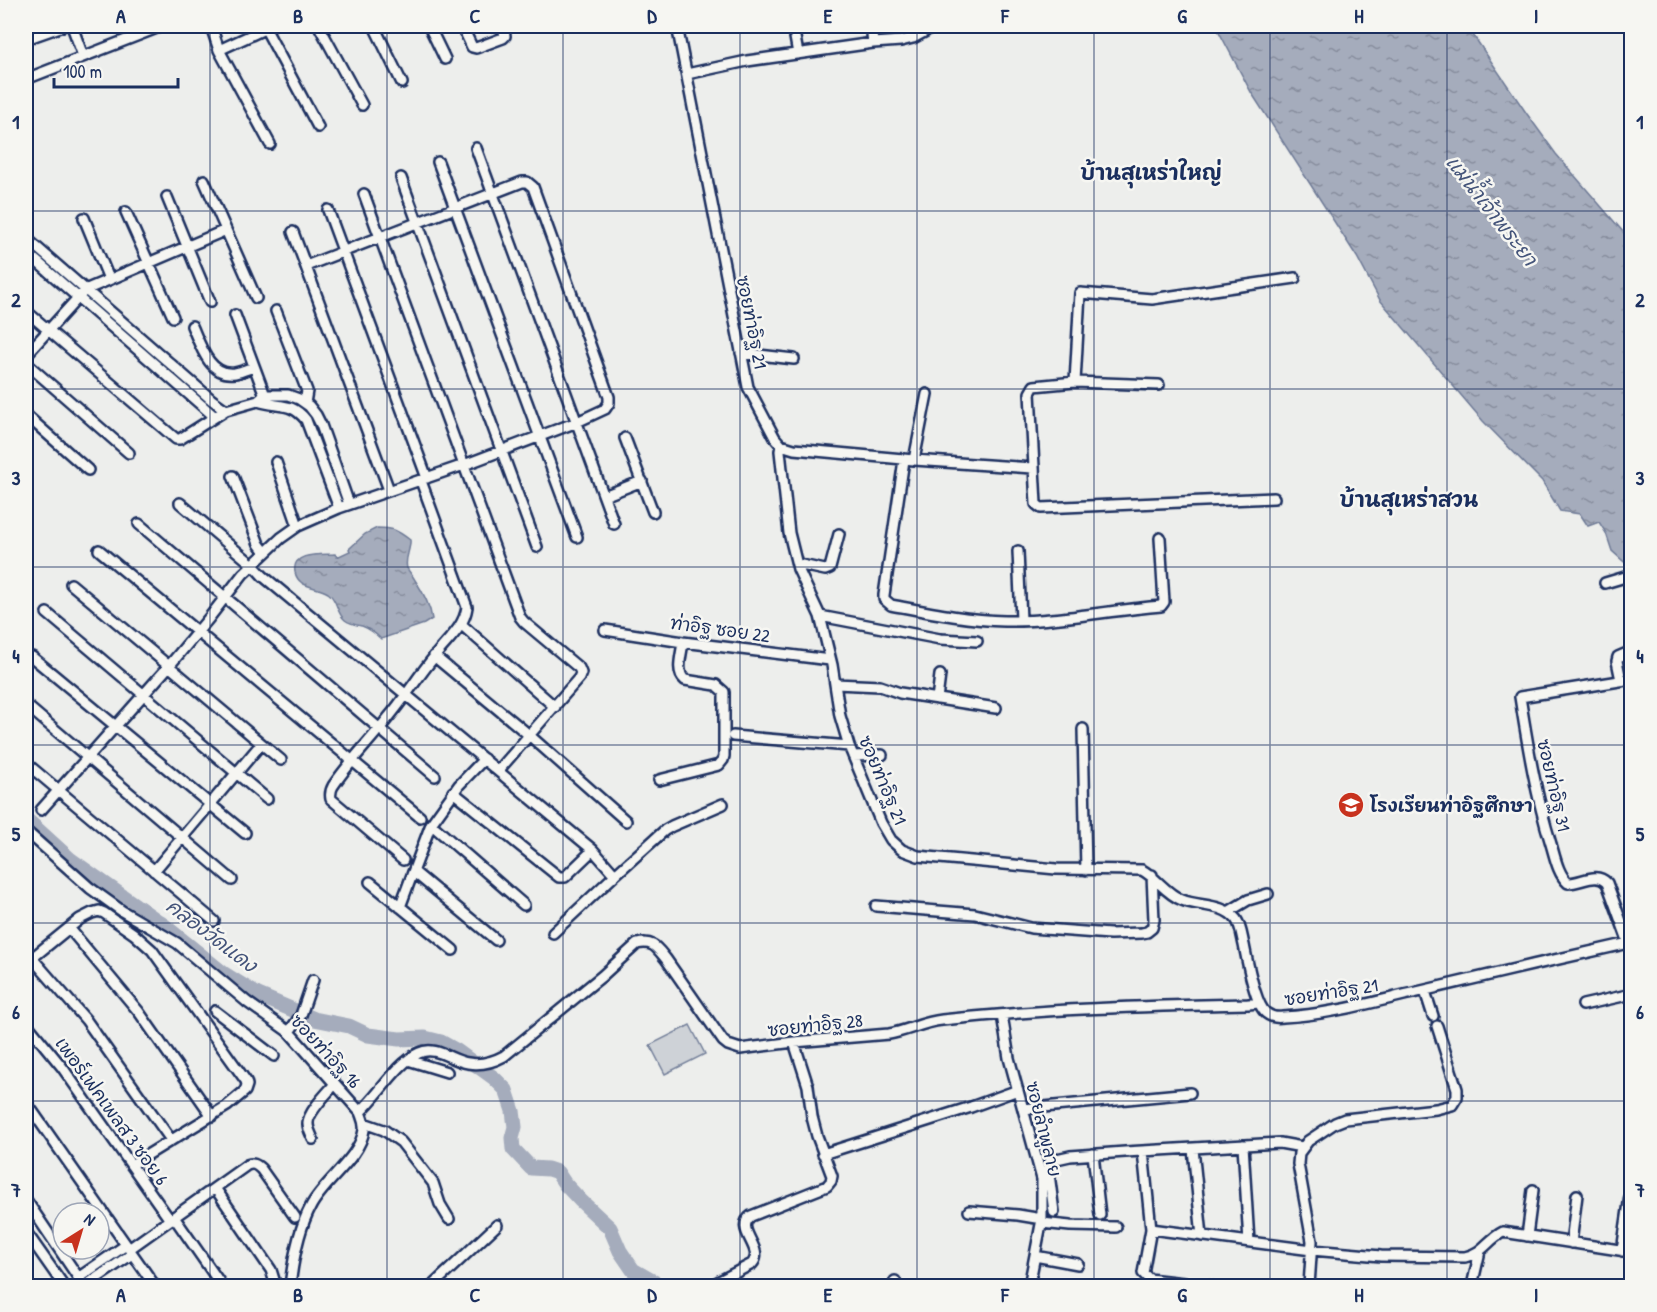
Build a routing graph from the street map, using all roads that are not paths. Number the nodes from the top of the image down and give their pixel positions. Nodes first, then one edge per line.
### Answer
1 (63, 26) edge
2 (72, 26) edge
3 (162, 26) edge
4 (211, 26) edge
5 (267, 26) edge
6 (319, 26) edge
7 (374, 26) edge
8 (429, 26) edge
9 (462, 26) edge
10 (503, 26) edge
11 (677, 26) edge
12 (794, 26) edge
13 (871, 26) edge
14 (926, 31) dead end
15 (26, 39) edge
16 (873, 43) junction
17 (219, 50) junction
18 (798, 54) junction
19 (83, 56) junction
20 (445, 59) dead end
21 (687, 74) junction
22 (26, 79) edge
23 (402, 83) dead end
24 (362, 105) dead end
25 (318, 127) dead end
26 (270, 144) dead end
27 (476, 148) dead end
28 (438, 162) dead end
29 (401, 177) dead end
30 (204, 180) dead end
31 (364, 194) dead end
32 (493, 194) junction
33 (167, 197) dead end
34 (456, 208) junction
35 (328, 210) dead end
36 (126, 212) dead end
37 (84, 218) dead end
38 (418, 223) junction
39 (226, 230) junction
40 (293, 232) dead end
41 (380, 237) junction
42 (26, 238) edge
43 (187, 246) junction
44 (344, 251) junction
45 (26, 252) edge
46 (149, 262) junction
47 (306, 266) junction
48 (1295, 278) dead end
49 (109, 279) junction
50 (85, 290) junction
51 (77, 297) junction
52 (256, 298) dead end
53 (210, 302) dead end
54 (26, 311) edge
55 (276, 311) dead end
56 (235, 315) dead end
57 (173, 317) dead end
58 (192, 326) dead end
59 (47, 330) junction
60 (741, 354) junction
61 (26, 355) edge
62 (794, 359) dead end
63 (26, 363) edge
64 (171, 365) junction
65 (254, 367) junction
66 (164, 373) junction
67 (1075, 382) junction
68 (1159, 385) dead end
69 (927, 394) dead end
70 (263, 400) junction
71 (306, 403) junction
72 (226, 410) junction
73 (26, 415) edge
74 (215, 417) junction
75 (577, 422) junction
76 (539, 436) junction
77 (625, 438) dead end
78 (781, 445) junction
79 (502, 451) junction
80 (129, 453) dead end
81 (909, 460) junction
82 (276, 462) dead end
83 (465, 465) junction
84 (1033, 468) junction
85 (88, 470) dead end
86 (233, 476) dead end
87 (424, 479) junction
88 (642, 481) junction
89 (389, 490) junction
90 (604, 496) junction
91 (1274, 498) dead end
92 (180, 503) dead end
93 (349, 504) junction
94 (339, 508) junction
95 (653, 512) dead end
96 (139, 524) dead end
97 (614, 524) dead end
98 (298, 526) junction
99 (839, 534) dead end
100 (577, 537) dead end
101 (1161, 538) dead end
102 (537, 547) dead end
103 (99, 550) dead end
104 (1018, 550) dead end
105 (265, 552) junction
106 (797, 564) junction
107 (253, 565) junction
108 (1632, 575) edge
109 (1605, 583) dead end
110 (71, 584) dead end
111 (225, 597) junction
112 (47, 613) dead end
113 (820, 616) junction
114 (1021, 620) junction
115 (462, 625) junction
116 (605, 630) dead end
117 (197, 632) junction
118 (977, 640) dead end
119 (683, 642) junction
120 (1632, 651) edge
121 (434, 656) junction
122 (32, 657) dead end
123 (830, 660) junction
124 (169, 666) junction
125 (940, 675) dead end
126 (1632, 679) edge
127 (1621, 680) junction
128 (835, 684) junction
129 (144, 694) junction
130 (406, 695) junction
131 (937, 699) junction
132 (26, 705) edge
133 (555, 707) junction
134 (996, 708) dead end
135 (115, 726) junction
136 (380, 728) junction
137 (1083, 729) dead end
138 (529, 735) junction
139 (733, 736) dead end
140 (261, 744) junction
141 (849, 746) junction
142 (882, 755) dead end
143 (853, 756) junction
144 (87, 758) junction
145 (484, 759) junction
146 (281, 760) dead end
147 (352, 761) junction
148 (26, 763) edge
149 (498, 771) junction
150 (236, 773) junction
151 (435, 776) dead end
152 (659, 780) dead end
153 (58, 791) junction
154 (453, 792) junction
155 (267, 799) dead end
156 (210, 804) junction
157 (723, 804) dead end
158 (41, 810) dead end
159 (420, 818) dead end
160 (626, 821) dead end
161 (431, 824) junction
162 (26, 831) edge
163 (245, 833) dead end
164 (182, 838) junction
165 (593, 850) junction
166 (403, 860) dead end
167 (1086, 870) junction
168 (154, 871) junction
169 (414, 872) junction
170 (615, 875) junction
171 (1152, 875) junction
172 (232, 880) dead end
173 (370, 882) dead end
174 (1268, 894) dead end
175 (524, 905) dead end
176 (876, 906) dead end
177 (400, 907) junction
178 (1228, 912) junction
179 (214, 921) dead end
180 (69, 928) junction
181 (553, 933) dead end
182 (496, 940) dead end
183 (1630, 943) edge
184 (453, 950) dead end
185 (29, 961) edge
186 (313, 980) dead end
187 (1425, 991) junction
188 (1632, 994) edge
189 (1259, 1002) junction
190 (1583, 1005) dead end
191 (215, 1011) dead end
192 (1002, 1015) junction
193 (1433, 1016) dead end
194 (226, 1021) junction
195 (26, 1023) edge
196 (1437, 1026) dead end
197 (289, 1032) junction
198 (214, 1035) junction
199 (794, 1042) junction
200 (274, 1056) dead end
201 (408, 1060) junction
202 (447, 1072) dead end
203 (336, 1084) junction
204 (1018, 1090) junction
205 (1190, 1093) dead end
206 (26, 1102) edge
207 (1023, 1109) junction
208 (360, 1112) junction
209 (212, 1116) junction
210 (364, 1123) junction
211 (312, 1139) dead end
212 (171, 1140) junction
213 (1243, 1145) junction
214 (1302, 1147) junction
215 (1193, 1149) junction
216 (1143, 1151) junction
217 (824, 1154) junction
218 (1093, 1154) junction
219 (131, 1165) junction
220 (215, 1188) junction
221 (1533, 1190) dead end
222 (1577, 1195) dead end
223 (1630, 1196) edge
224 (26, 1200) edge
225 (969, 1212) dead end
226 (1054, 1212) dead end
227 (1100, 1215) dead end
228 (295, 1217) dead end
229 (172, 1219) junction
230 (449, 1219) dead end
231 (1042, 1221) junction
232 (497, 1225) dead end
233 (1116, 1227) dead end
234 (1150, 1229) junction
235 (26, 1232) edge
236 (1202, 1236) junction
237 (1527, 1236) junction
238 (1249, 1242) junction
239 (1571, 1243) junction
240 (129, 1250) junction
241 (1312, 1250) junction
242 (1480, 1251) junction
243 (1627, 1251) edge
244 (1035, 1256) junction
245 (1078, 1264) dead end
246 (81, 1284) edge
247 (64, 1287) edge
248 (155, 1287) edge
249 (222, 1287) edge
250 (276, 1287) edge
251 (290, 1287) edge
252 (432, 1287) edge
253 (710, 1287) edge
254 (1029, 1287) edge
255 (1210, 1287) edge
256 (1309, 1287) edge
257 (1472, 1287) edge

1 - 15 street
2 - 19 street
3 - 19 street
4 - 17 street
5 - 17 street
5 - 25 street
6 - 24 street
7 - 23 street
8 - 20 street
9 - 10 street
11 - 21 street, ซอยท่าอิฐ 21
12 - 18 street
13 - 16 street
14 - 16 street
16 - 18 street
17 - 26 street
18 - 21 street
19 - 22 street
21 - 60 street, ซอยท่าอิฐ 21
27 - 32 street
28 - 34 street
29 - 38 street
30 - 39 street
31 - 41 street
32 - 34 street
32 - 75 street
32 - 75 street
33 - 43 street
34 - 38 street
34 - 76 street
35 - 44 street
36 - 46 street
37 - 49 street
38 - 41 street
38 - 79 street
39 - 43 street
39 - 52 street
40 - 47 street
41 - 44 street
41 - 83 street
42 - 50 street
43 - 46 street
43 - 53 street
44 - 47 street
44 - 87 street
45 - 51 street
46 - 49 street
46 - 57 street
47 - 89 street
48 - 67 street
49 - 50 street
50 - 51 street
50 - 64 street
51 - 59 street
51 - 66 street
54 - 59 street
55 - 71 street
56 - 65 street
58 - 65 street
59 - 61 street
59 - 74 street
60 - 62 street
60 - 78 street, ซอยท่าอิฐ 21
63 - 80 street
64 - 66 street
64 - 72 street
65 - 70 street
66 - 74 street
67 - 68 street
67 - 84 street
69 - 81 street
70 - 71 street
70 - 72 street
70 - 94 street
71 - 93 street
72 - 74 street
73 - 85 street
75 - 76 street
75 - 90 street
76 - 79 street
76 - 100 street
77 - 88 street
78 - 81 street
78 - 106 street, ซอยท่าอิฐ 21
79 - 83 street
79 - 102 street
81 - 84 street
81 - 114 street
82 - 98 street
83 - 87 street
83 - 133 street
84 - 91 street
86 - 105 street
87 - 89 street
87 - 115 street
88 - 90 street
88 - 95 street
89 - 93 street
90 - 97 street
92 - 107 street
93 - 94 street
94 - 98 street
96 - 111 street
98 - 105 street
99 - 106 street
101 - 114 street
103 - 117 street
104 - 114 street
105 - 107 street
106 - 113 street, ซอยท่าอิฐ 21
107 - 111 street
107 - 130 street
108 - 109 street
110 - 124 street
111 - 117 street
111 - 136 street
112 - 129 street
113 - 118 street
113 - 123 street, ซอยท่าอิฐ 21
115 - 121 street
115 - 133 street
116 - 119 street, ท่าอิฐ ซอย 22
117 - 124 street
117 - 147 street
119 - 123 street, ท่าอิฐ ซอย 22
119 - 152 street
120 - 127 street
121 - 130 street
121 - 138 street
122 - 135 street
123 - 128 street, ซอยท่าอิฐ 21
124 - 129 street
124 - 140 street
125 - 131 street
126 - 127 street, ซอยท่าอิฐ 31
127 - 183 street, ซอยท่าอิฐ 31
128 - 131 street
128 - 141 street, ซอยท่าอิฐ 21
129 - 135 street
129 - 150 street
130 - 136 street
130 - 145 street
131 - 134 street
132 - 144 street
133 - 138 street
135 - 144 street
135 - 156 street
136 - 147 street
136 - 151 street
137 - 167 street
138 - 149 street
138 - 160 street
139 - 141 street
140 - 146 street
140 - 150 street
141 - 143 street, ซอยท่าอิฐ 21
142 - 143 street
143 - 167 street, ซอยท่าอิฐ 21
144 - 153 street
144 - 164 street
145 - 149 street
145 - 154 street
147 - 159 street
147 - 166 street
148 - 153 street
149 - 165 street
150 - 155 street
150 - 156 street
153 - 158 street
153 - 168 street
154 - 161 street
154 - 165 street
156 - 163 street
156 - 164 street
157 - 170 street
161 - 169 street
161 - 175 street
162 - 197 street, ซอยท่าอิฐ 16
164 - 168 street
164 - 172 street
165 - 170 street
167 - 171 street, ซอยท่าอิฐ 21
168 - 179 street
169 - 177 street
169 - 182 street
170 - 181 street
171 - 176 street
171 - 178 street
173 - 177 street
174 - 178 street
177 - 184 street
178 - 189 street, ซอยท่าอิฐ 21
180 - 185 street
180 - 198 street
180 - 209 street
183 - 187 street, ซอยท่าอิฐ 21
185 - 212 street
186 - 197 street
187 - 189 street, ซอยท่าอิฐ 21
187 - 193 street
188 - 190 street
189 - 192 street, ซอยท่าอิฐ 28
191 - 194 street
192 - 199 street, ซอยท่าอิฐ 28
192 - 204 street, ซอยลำพูลาย
194 - 198 street
194 - 200 street
195 - 219 street, เพอร์เฟคเพลส 3 ซอย 6
196 - 214 street
197 - 203 street, ซอยท่าอิฐ 16
198 - 209 street
199 - 201 street, ซอยท่าอิฐ 28
199 - 217 street
201 - 202 street
201 - 208 street
203 - 208 street, ซอยท่าอิฐ 16
203 - 211 street
204 - 207 street, ซอยลำพูลาย
204 - 217 street
205 - 207 street
206 - 240 street
207 - 231 street, ซอยลำพูลาย
208 - 210 street, ซอยท่าอิฐ 16
209 - 212 street
210 - 230 street
210 - 251 street
212 - 219 street
213 - 214 street
213 - 215 street
213 - 238 street
214 - 241 street
215 - 216 street
215 - 236 street
216 - 218 street
216 - 234 street
217 - 253 street
218 - 226 street
218 - 227 street
219 - 229 street, เพอร์เฟคเพลส 3 ซอย 6
220 - 228 street
220 - 229 street
220 - 250 street
221 - 237 street
222 - 239 street
223 - 243 street
224 - 246 street
225 - 231 street
229 - 240 street
229 - 249 street, เพอร์เฟคเพลส 3 ซอย 6
231 - 233 street
231 - 244 street, ซอยลำพูลาย
232 - 252 street
234 - 236 street
234 - 255 street
235 - 247 street
236 - 238 street
237 - 239 street
237 - 242 street
238 - 241 street
239 - 243 street
240 - 246 street
240 - 248 street
241 - 242 street
241 - 256 street
242 - 257 street
244 - 245 street
244 - 254 street, ซอยลำพูลาย

